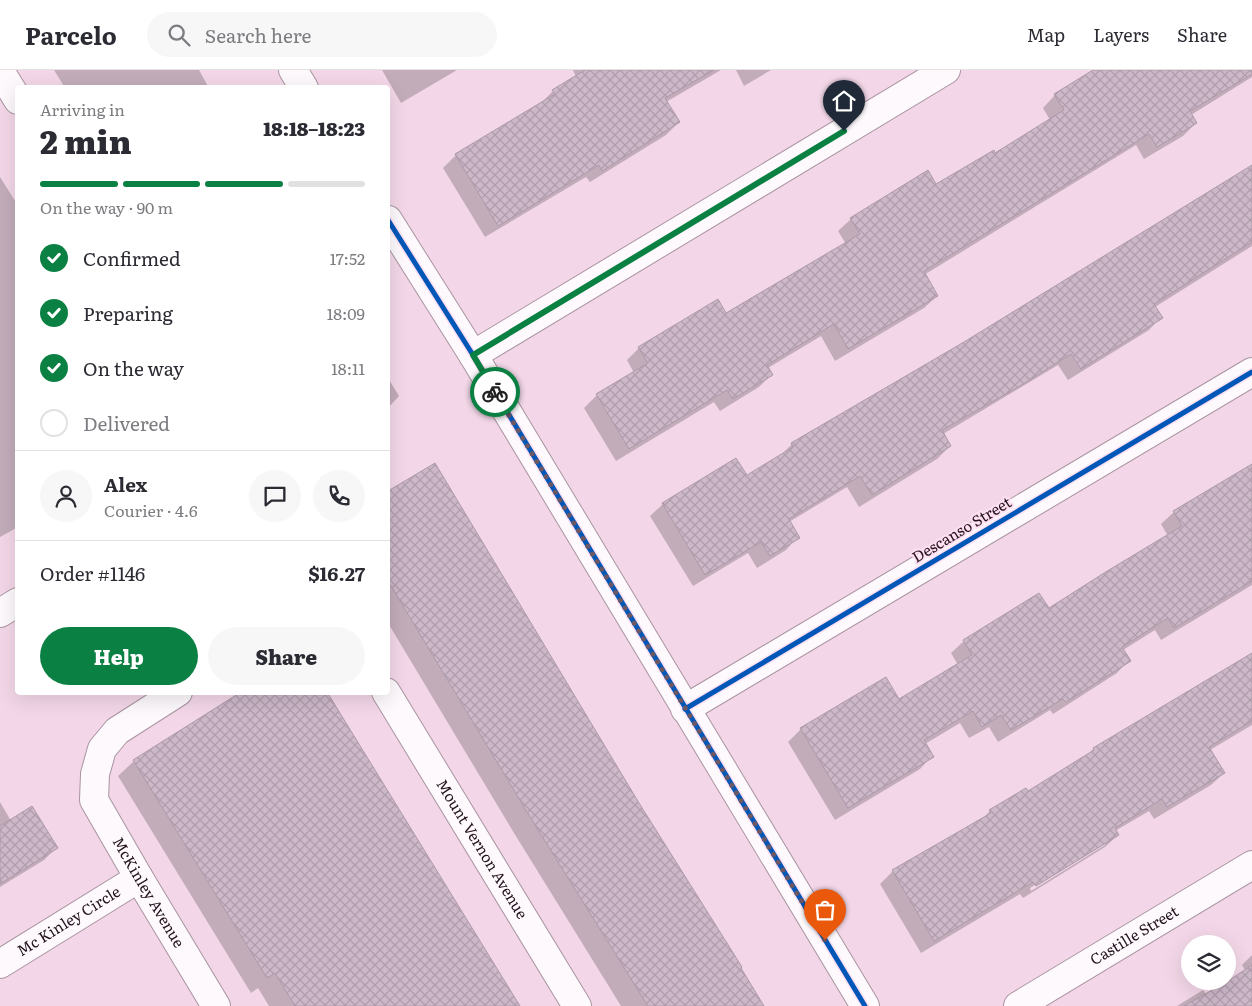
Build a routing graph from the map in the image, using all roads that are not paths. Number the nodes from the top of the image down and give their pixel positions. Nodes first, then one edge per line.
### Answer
1 (293, 70) edge
2 (946, 70) edge
3 (0, 71) edge
4 (302, 85) edge
5 (15, 95) edge
6 (390, 223) edge
7 (473, 355) junction
8 (1252, 372) edge
9 (15, 604) edge
10 (0, 614) edge
11 (173, 695) edge
12 (388, 695) edge
13 (684, 709) junction
14 (1252, 864) edge
15 (139, 878) junction
16 (0, 964) edge
17 (216, 1006) edge
18 (577, 1006) edge
19 (865, 1006) edge
20 (1018, 1006) edge

1 - 4 street
2 - 7 street
3 - 5 street
6 - 7 street
7 - 13 street
8 - 13 street, Descanso Street
9 - 10 street
11 - 15 street, McKinley Avenue
12 - 18 street, Mount Vernon Avenue
13 - 19 street
14 - 20 street, Castille Street
15 - 16 street, Mc Kinley Circle
15 - 17 street, McKinley Avenue

